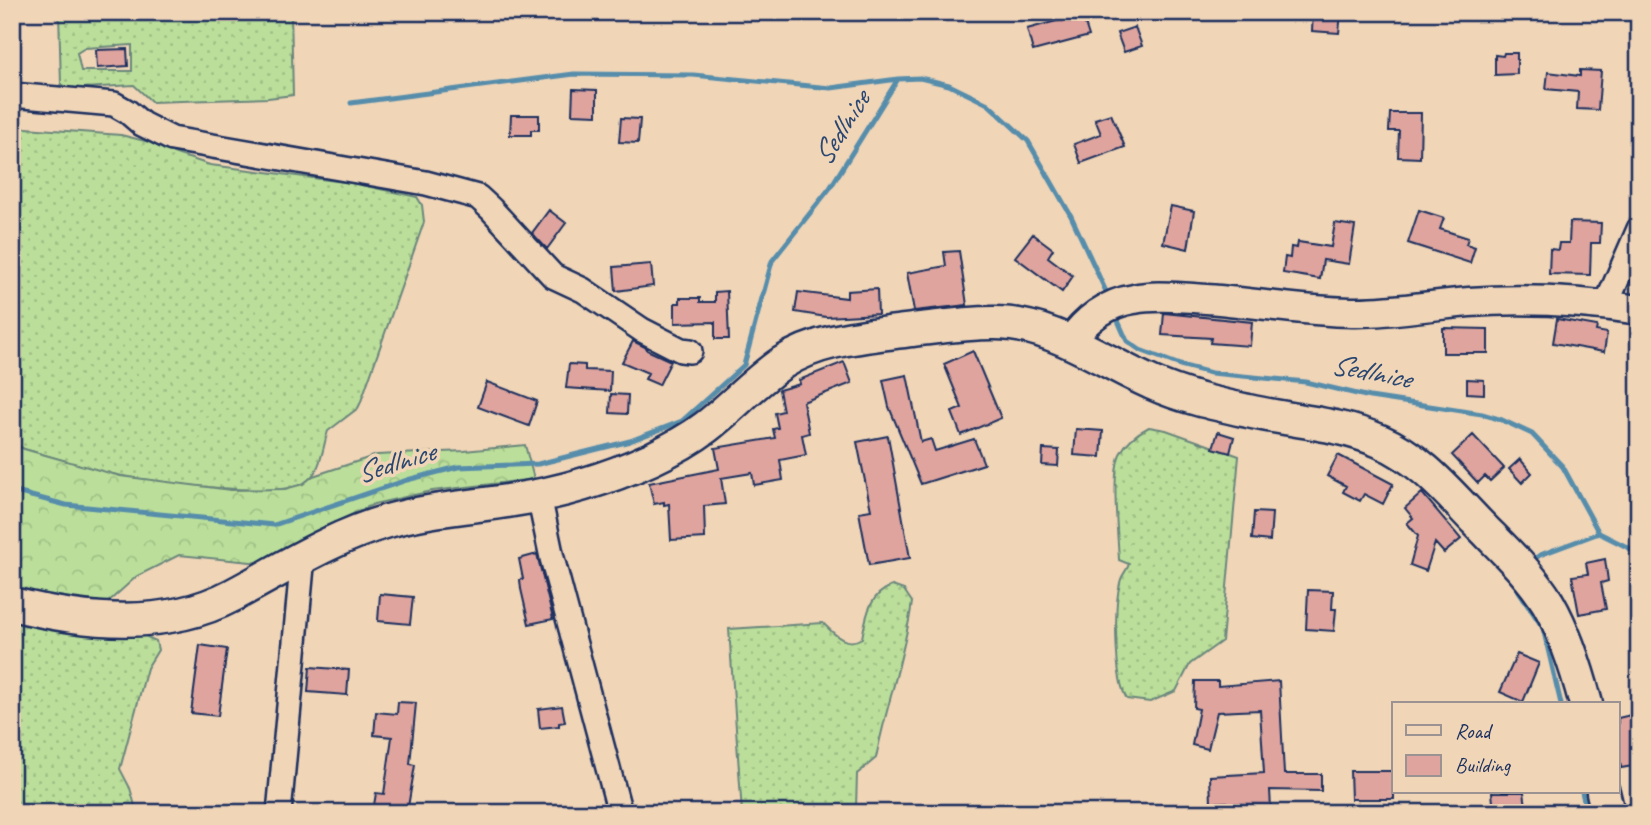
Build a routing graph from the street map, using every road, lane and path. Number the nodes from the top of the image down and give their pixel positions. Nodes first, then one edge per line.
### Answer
1 (12, 95) edge
2 (1639, 229) edge
3 (1606, 305) junction
4 (1639, 310) edge
5 (1079, 331) junction
6 (690, 351) dead end
7 (539, 496) junction
8 (303, 556) junction
9 (12, 604) edge
10 (1585, 702) edge
11 (1603, 794) edge
12 (279, 813) edge
13 (621, 813) edge
14 (1608, 813) edge

1 - 6 street
2 - 3 street
3 - 4 street
3 - 5 street
5 - 7 main road
5 - 10 main road
7 - 8 main road
7 - 13 street
8 - 9 main road
8 - 12 street
11 - 14 main road

